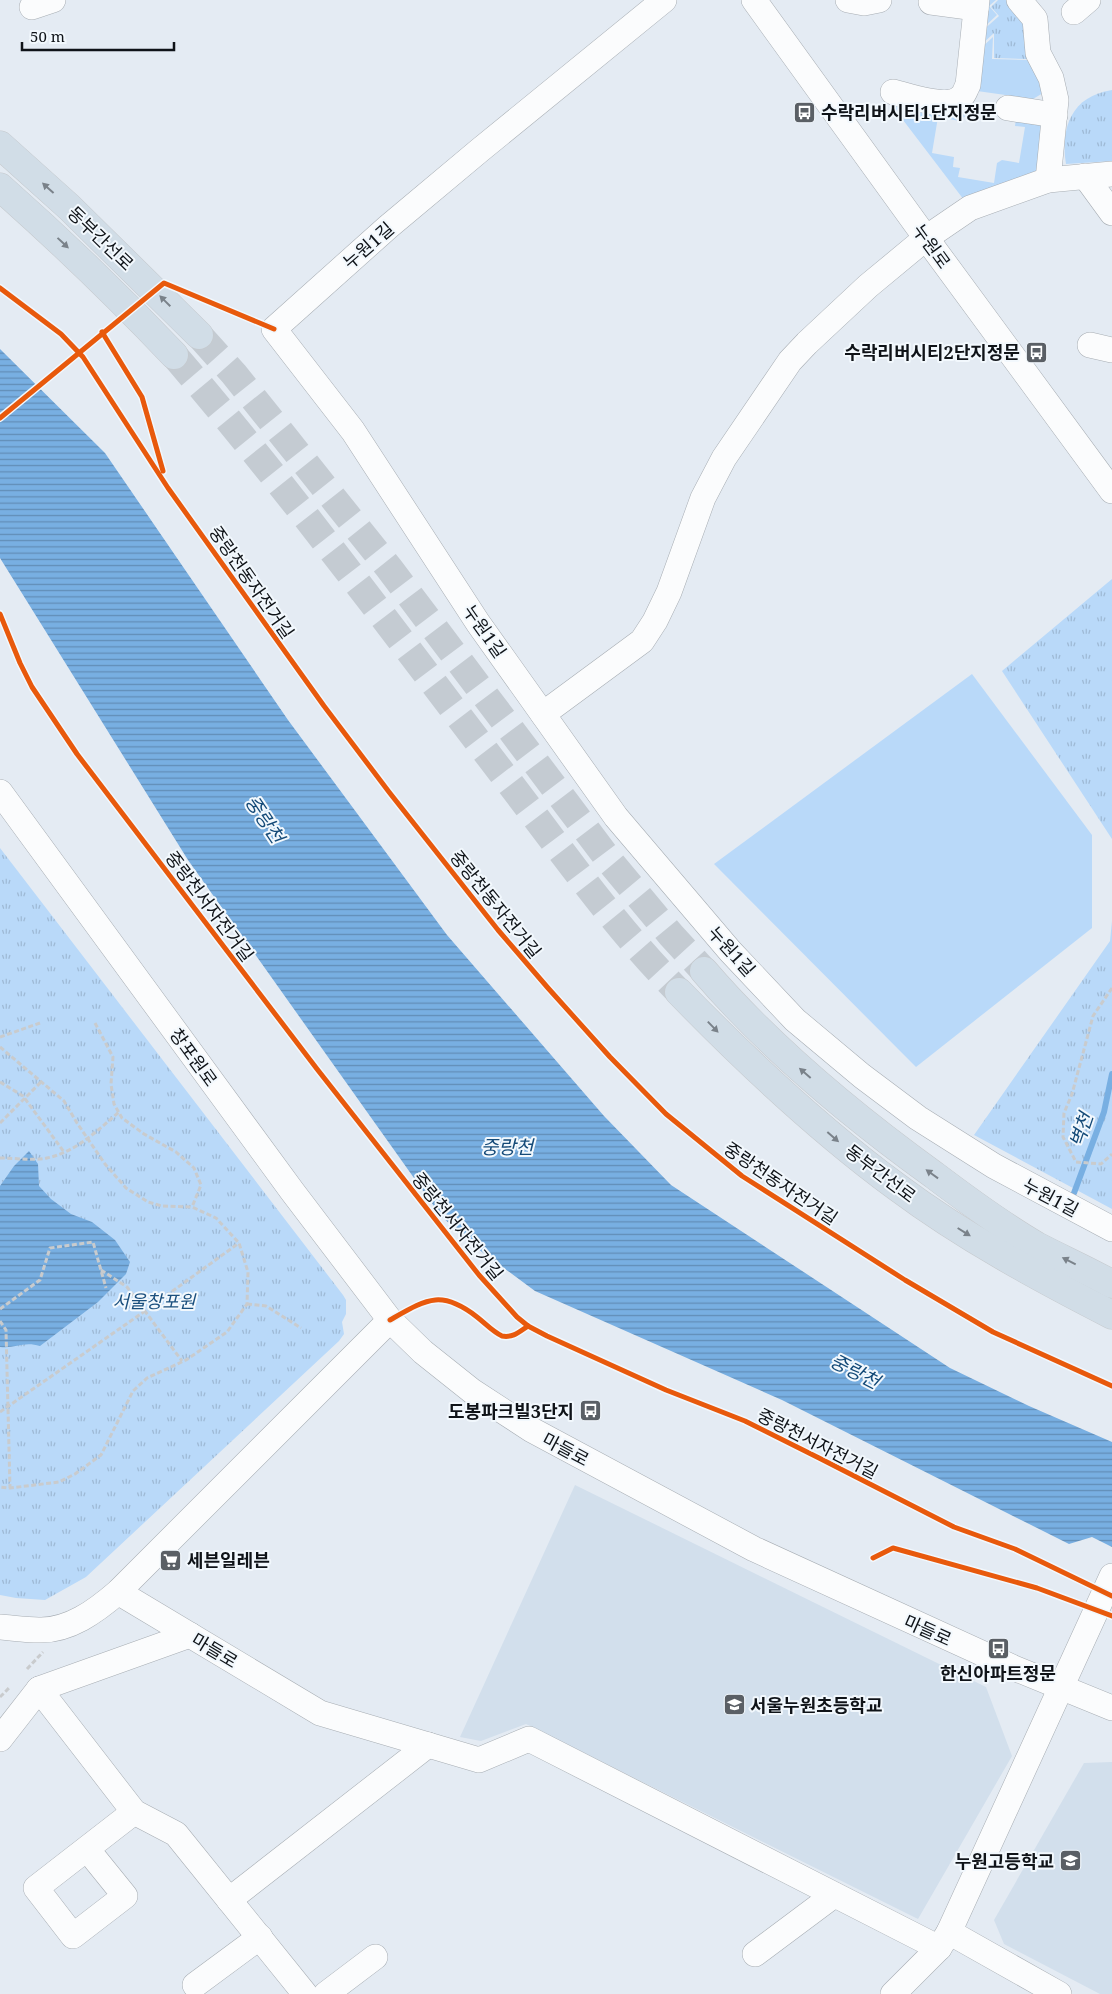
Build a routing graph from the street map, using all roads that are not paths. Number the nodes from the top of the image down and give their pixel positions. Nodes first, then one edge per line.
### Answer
1 (664, 0) edge
2 (754, 0) edge
3 (848, 0) edge
4 (879, 0) edge
5 (1020, 0) edge
6 (931, 2) dead end
7 (977, 4) edge
8 (893, 92) dead end
9 (1008, 108) dead end
10 (1055, 114) junction
11 (0, 145) edge
12 (1112, 174) edge
13 (1085, 176) junction
14 (1048, 180) junction
15 (0, 187) edge
16 (1112, 213) edge
17 (926, 238) junction
18 (199, 335) tunnel mouth
19 (174, 355) tunnel mouth
20 (1112, 491) edge
21 (542, 714) junction
22 (0, 792) edge
23 (704, 971) tunnel mouth
24 (679, 992) tunnel mouth
25 (1112, 1228) edge
26 (1112, 1284) edge
27 (1112, 1315) edge
28 (390, 1320) junction
29 (1112, 1576) edge
30 (118, 1592) junction
31 (0, 1627) edge
32 (190, 1635) junction
33 (30, 1682) junction
34 (1062, 1688) junction
35 (1112, 1708) edge
36 (0, 1740) edge
37 (428, 1745) junction
38 (134, 1812) junction
39 (87, 1849) dead end
40 (834, 1895) junction
41 (229, 1900) junction
42 (260, 1937) junction
43 (944, 1940) junction
44 (755, 1954) dead end
45 (375, 1957) dead end
46 (195, 1985) dead end
47 (903, 1991) edge
48 (305, 1994) edge
49 (326, 1994) edge
50 (1059, 1994) edge

1 - 21 street, 누원1길
2 - 17 street, 누원로
3 - 4 street
5 - 10 street
6 - 7 street
7 - 8 street
9 - 10 street
10 - 14 street
18 -> 11 highway, 동부간선로
12 - 13 street
13 - 14 street
13 - 16 street
14 - 17 street
15 -> 19 highway, 동부간선로
17 - 20 street, 누원로
17 - 21 street
21 - 25 street, 누원1길
22 - 28 street, 창포원로
26 -> 23 highway, 동부간선로
24 -> 27 highway, 동부간선로
28 - 30 street
28 - 34 street, 마들로
29 - 34 street
30 - 31 street
30 - 32 street, 마들로
32 - 33 street
32 - 37 street, 마들로
33 - 36 street
33 - 38 street
34 - 35 street, 마들로
34 - 43 street
37 - 40 street, 마들로
37 - 41 street
38 - 39 street
38 - 41 street
40 - 43 street, 마들로
40 - 44 street
41 - 42 street
42 - 46 street
42 - 48 street
43 - 47 street
43 - 50 street, 마들로
45 - 49 street

